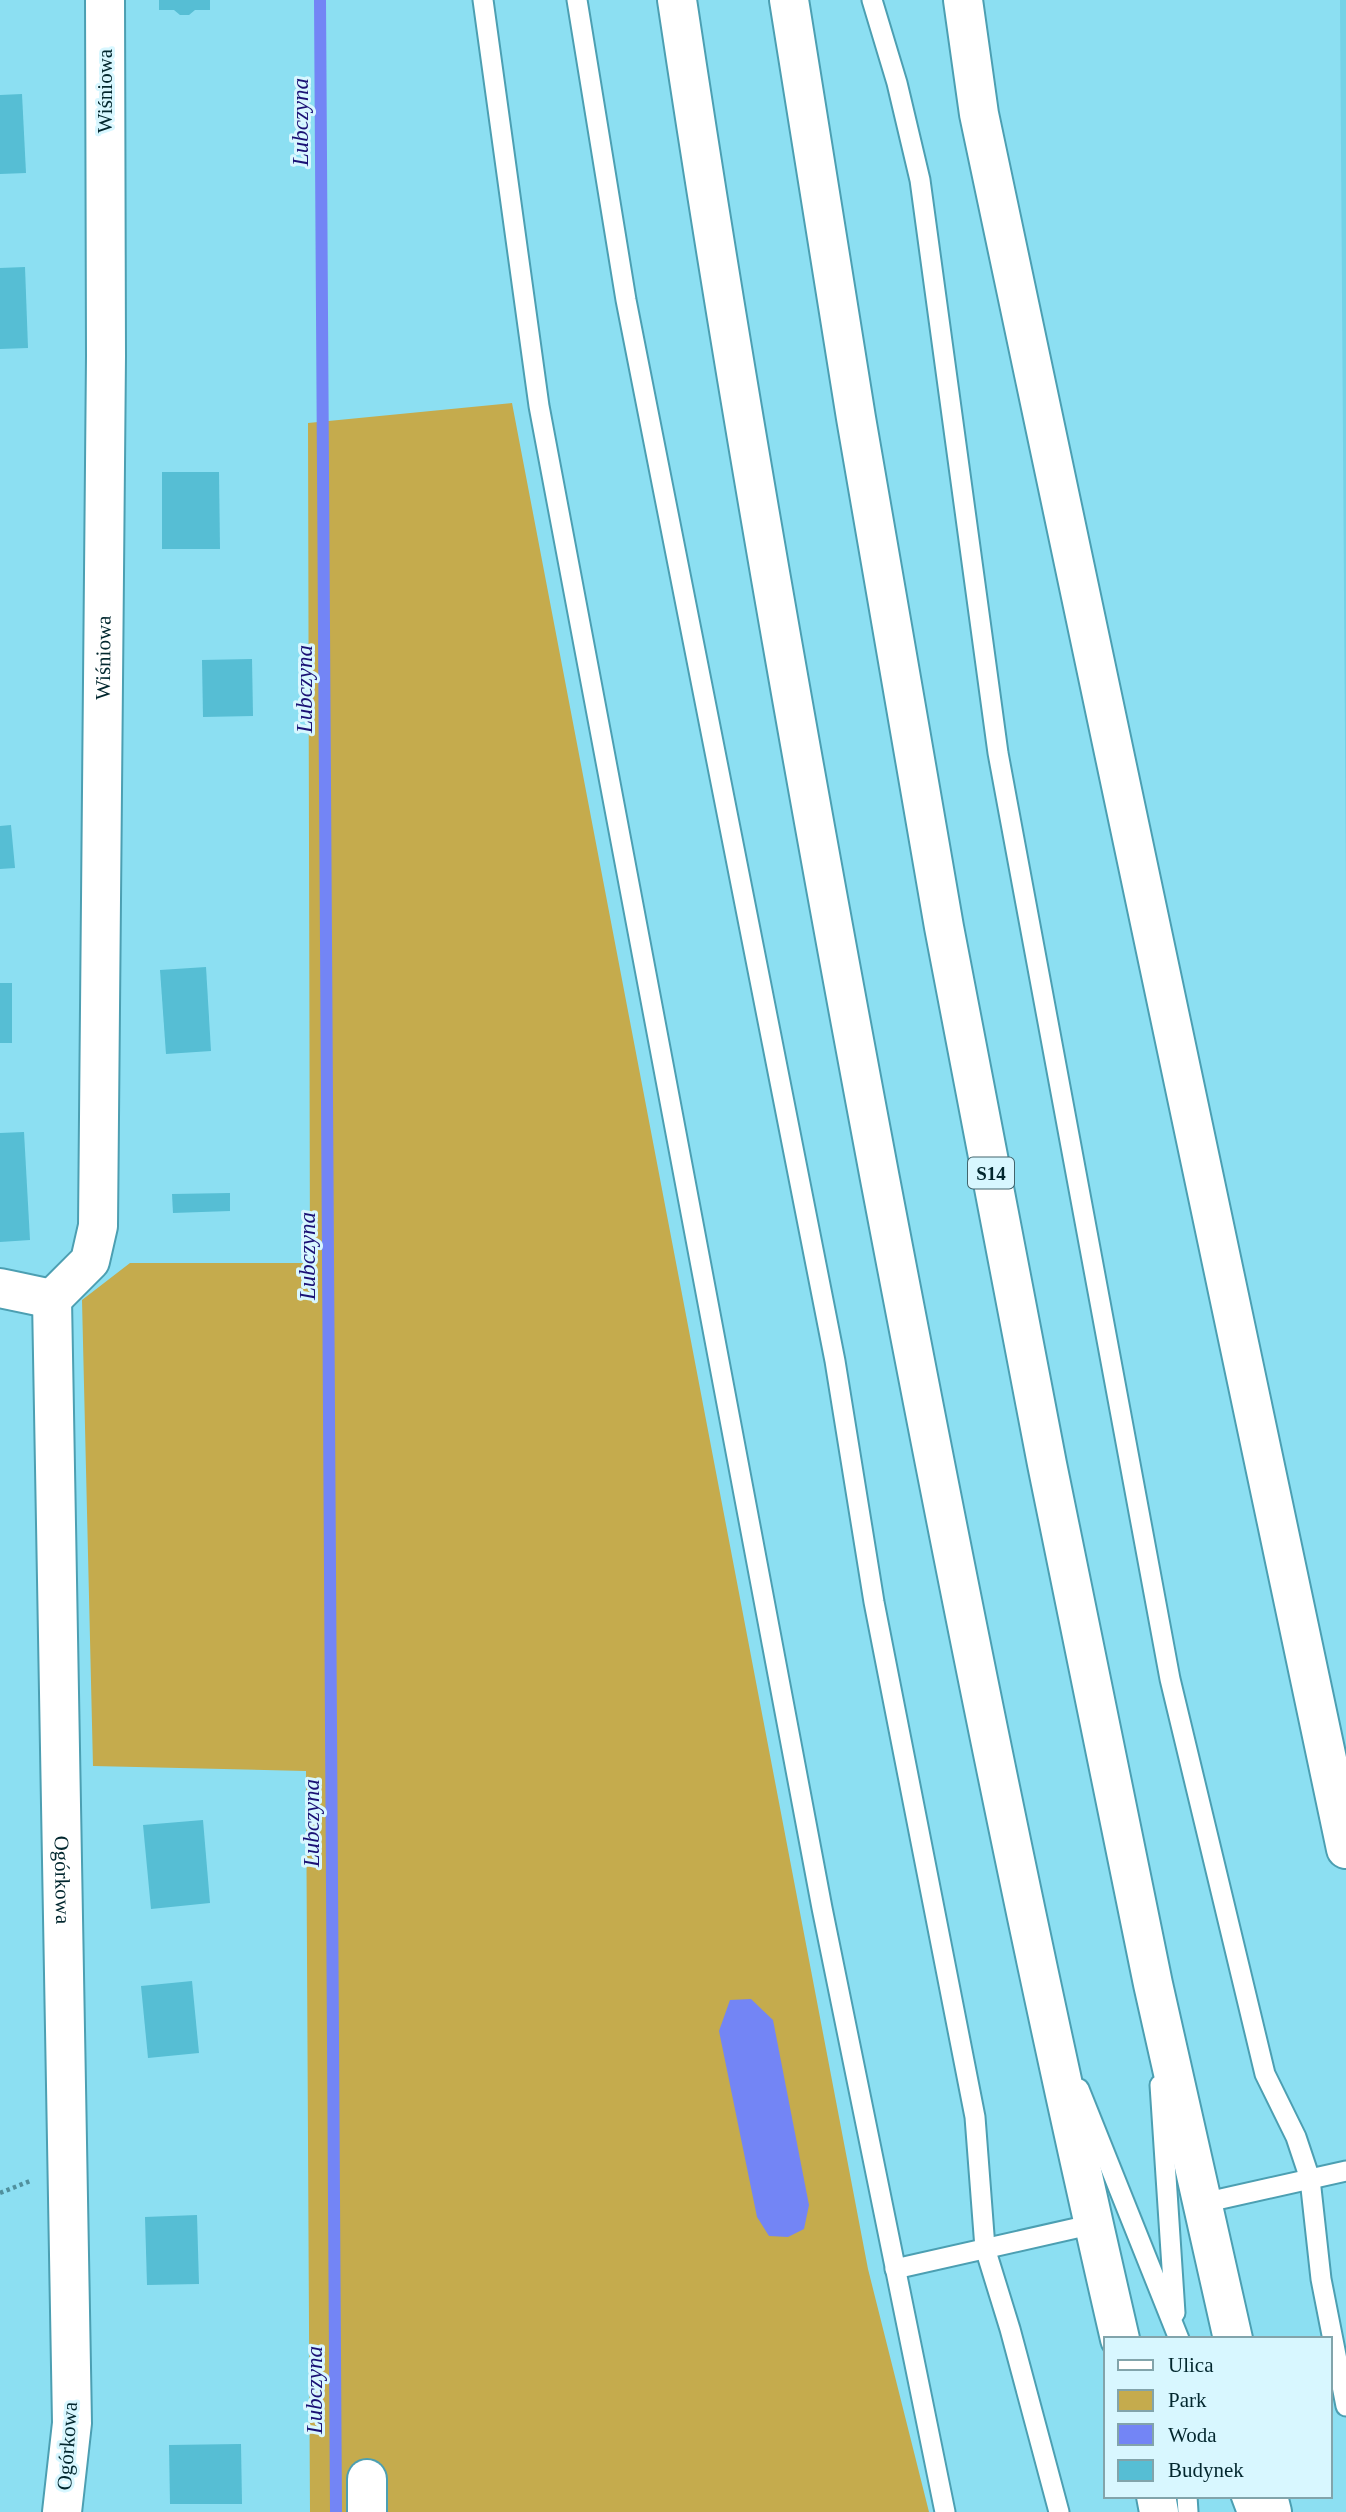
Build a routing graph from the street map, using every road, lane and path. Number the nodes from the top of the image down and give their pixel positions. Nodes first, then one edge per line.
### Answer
1 (105, 0) edge
2 (483, 0) edge
3 (577, 0) edge
4 (677, 0) edge
5 (789, 0) edge
6 (872, 0) edge
7 (963, 0) edge
8 (0, 1288) edge
9 (52, 1298) junction
10 (1346, 1849) edge
11 (1153, 1984) junction
12 (1047, 2006) junction
13 (1346, 2171) edge
14 (1310, 2179) junction
15 (1203, 2203) junction
16 (1094, 2224) junction
17 (985, 2248) junction
18 (895, 2269) junction
19 (1177, 2336) edge
20 (1120, 2337) edge
21 (1233, 2337) edge
22 (1346, 2406) edge
23 (62, 2512) edge
24 (945, 2512) edge
25 (1059, 2512) edge

1 - 9 main road, Wiśniowa
2 - 18 lane
3 - 17 lane
4 - 12 main road
5 - 11 main road, S14
6 - 14 lane
7 - 10 main road
8 - 9 main road
9 - 23 main road, Ogórkowa
11 - 15 main road, S14
11 - 19 lane
12 - 16 main road
12 - 19 lane
13 - 14 lane
14 - 15 lane
14 - 22 lane
15 - 21 main road, S14
16 - 17 lane
16 - 20 main road
17 - 18 lane
17 - 25 lane
18 - 24 lane

